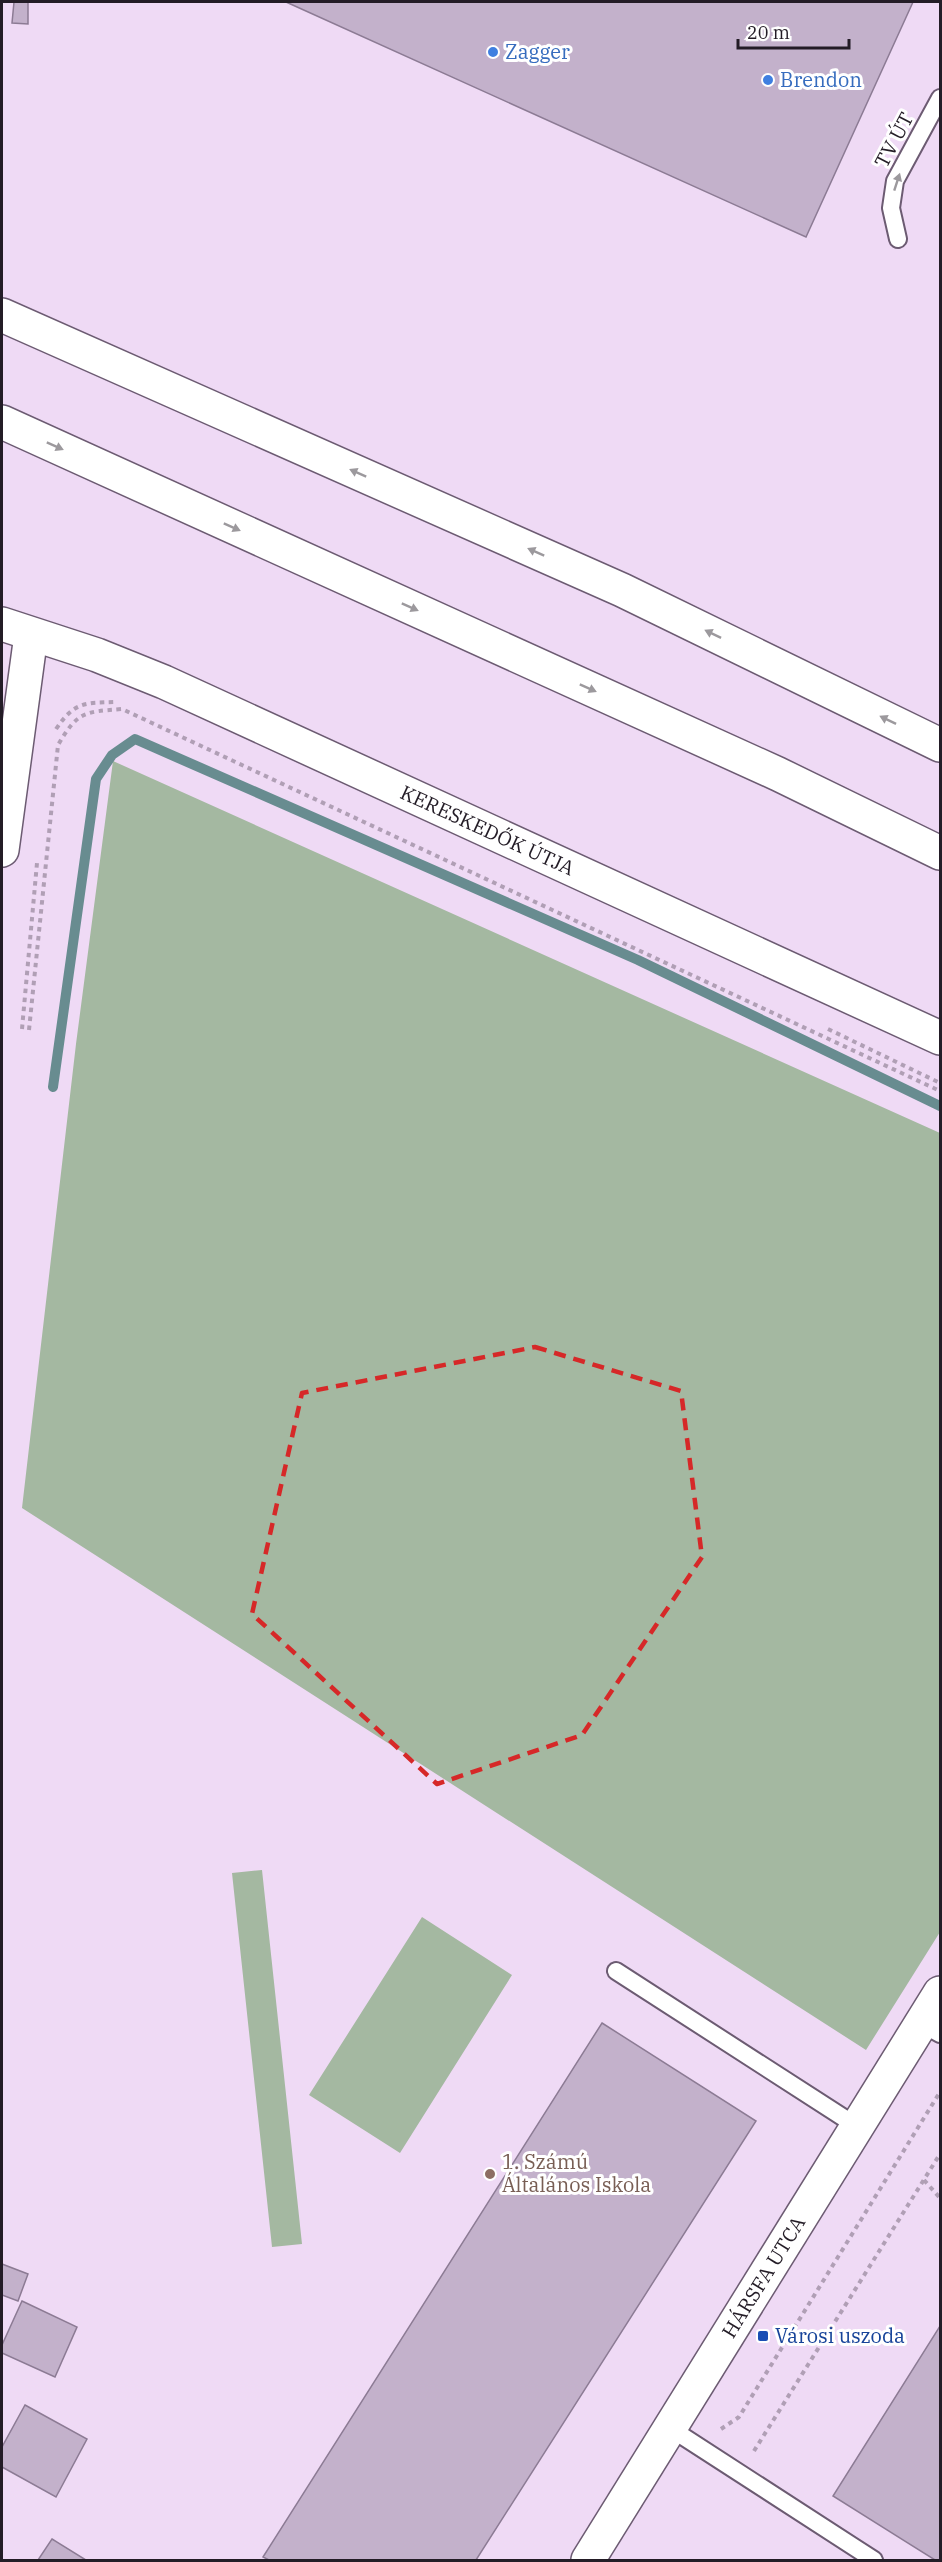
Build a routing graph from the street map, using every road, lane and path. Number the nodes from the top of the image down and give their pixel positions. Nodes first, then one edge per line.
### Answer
1 (940, 98) edge
2 (898, 239) dead end
3 (2, 315) edge
4 (2, 422) edge
5 (16, 629) edge
6 (123, 702) dead end
7 (54, 735) dead end
8 (940, 746) edge
9 (2, 850) edge
10 (940, 853) edge
11 (37, 859) dead end
12 (22, 1029) dead end
13 (29, 1030) dead end
14 (940, 1038) edge
15 (940, 1091) edge
16 (616, 1971) dead end
17 (940, 1994) edge
18 (931, 2029) edge
19 (940, 2092) edge
20 (858, 2127) junction
21 (940, 2154) edge
22 (924, 2180) junction
23 (940, 2198) edge
24 (684, 2437) junction
25 (740, 2473) junction
26 (588, 2560) edge
27 (874, 2560) edge

2 -> 1 lane, TV ÚT
8 -> 3 main road
4 -> 10 main road
5 - 9 main road
5 - 14 main road, KERESKEDŐK ÚTJA
6 - 7 path
11 - 12 path
13 - 15 path
16 - 20 lane
17 - 18 main road, HÁRSFA UTCA
18 - 20 main road, HÁRSFA UTCA
19 - 24 path
20 - 24 main road, HÁRSFA UTCA
21 - 22 path
22 - 23 path
22 - 25 path
24 - 25 lane
24 - 26 main road, HÁRSFA UTCA
25 - 27 lane

